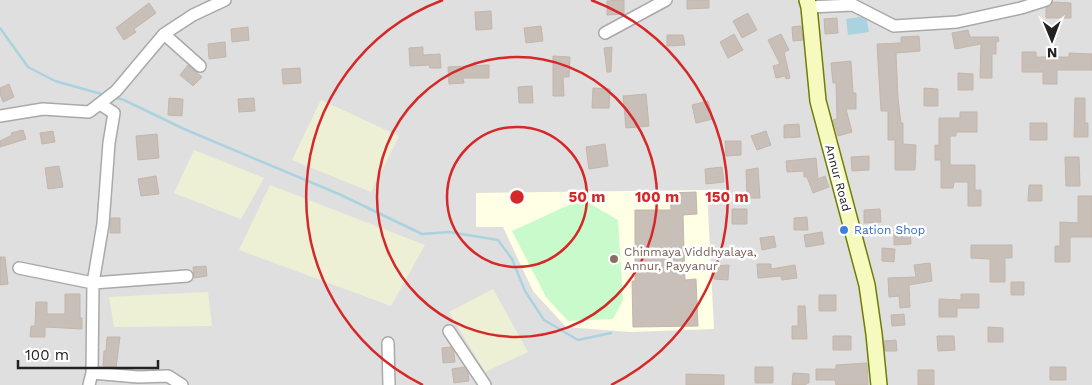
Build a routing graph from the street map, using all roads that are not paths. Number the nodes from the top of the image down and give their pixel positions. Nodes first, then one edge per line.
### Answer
1 (225, 0) edge
2 (666, 0) edge
3 (1046, 0) edge
4 (808, 4) edge
5 (605, 33) dead end
6 (164, 34) junction
7 (200, 66) dead end
8 (103, 102) junction
9 (0, 116) edge
10 (19, 268) dead end
11 (187, 276) dead end
12 (93, 283) junction
13 (449, 331) dead end
14 (388, 343) dead end
15 (92, 373) junction
16 (89, 385) edge
17 (182, 385) edge
18 (390, 385) edge
19 (485, 385) edge
20 (879, 385) edge

1 - 6 street
2 - 5 street
3 - 4 street
4 - 20 main road, Annur Road
6 - 7 street
6 - 8 street
8 - 9 street
8 - 12 street
10 - 12 street
11 - 12 street
12 - 15 street
13 - 19 street
14 - 18 street
15 - 16 street
15 - 17 street

